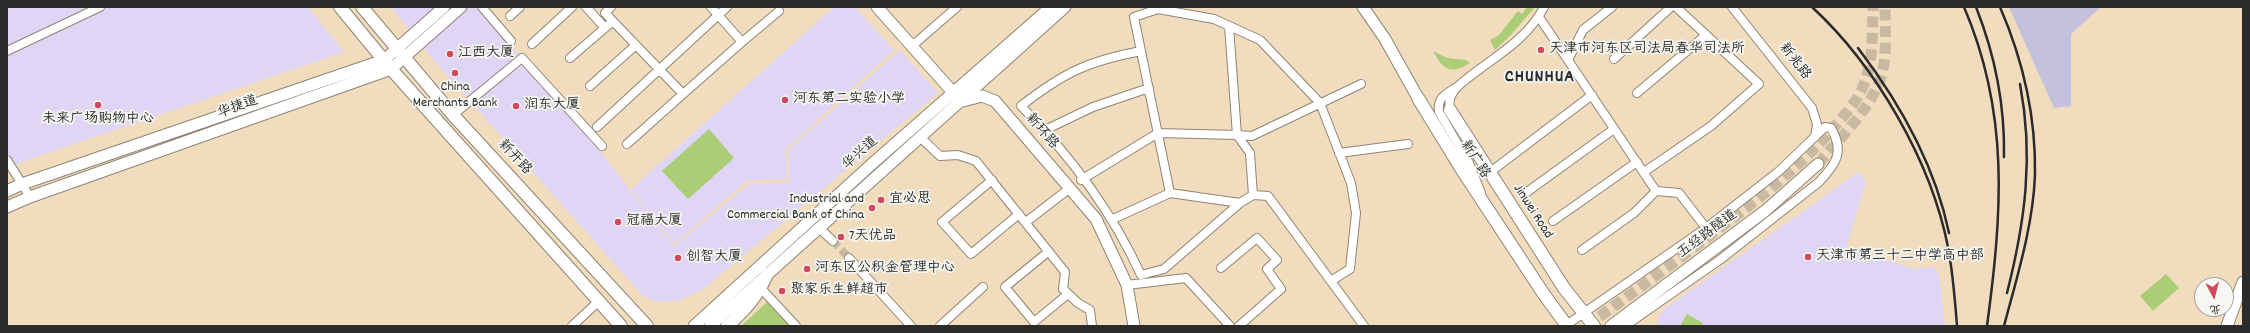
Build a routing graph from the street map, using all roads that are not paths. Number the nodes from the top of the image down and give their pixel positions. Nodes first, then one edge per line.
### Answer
1 (100, 7) edge
2 (340, 7) edge
3 (362, 7) edge
4 (444, 7) edge
5 (461, 7) edge
6 (482, 7) edge
7 (520, 7) edge
8 (572, 7) edge
9 (586, 7) edge
10 (611, 7) edge
11 (711, 7) edge
12 (727, 7) edge
13 (877, 7) edge
14 (957, 7) edge
15 (1051, 7) edge
16 (1065, 7) edge
17 (1358, 7) edge
18 (1364, 7) edge
19 (1544, 7) edge
20 (1612, 7) edge
21 (1671, 7) edge
22 (1676, 7) edge
23 (1732, 7) edge
24 (779, 12) dead end
25 (718, 15) junction
26 (510, 16) dead end
27 (1539, 17) junction
28 (613, 21) junction
29 (1374, 23) junction
30 (1229, 26) junction
31 (605, 28) junction
32 (1706, 35) junction
33 (511, 41) dead end
34 (742, 42) junction
35 (532, 44) dead end
36 (636, 45) junction
37 (912, 46) junction
38 (7, 51) edge
39 (1141, 51) junction
40 (401, 54) junction
41 (570, 58) dead end
42 (1614, 59) dead end
43 (1568, 60) junction
44 (387, 64) junction
45 (660, 70) junction
46 (1361, 84) dead end
47 (590, 86) dead end
48 (1457, 87) junction
49 (1150, 88) junction
50 (1637, 93) dead end
51 (683, 94) junction
52 (1592, 95) junction
53 (957, 98) junction
54 (1418, 98) joint
55 (1320, 103) junction
56 (1450, 110) joint
57 (453, 115) junction
58 (597, 128) dead end
59 (1614, 129) junction
60 (1045, 130) junction
61 (1158, 134) junction
62 (1237, 135) junction
63 (920, 137) junction
64 (1813, 140) junction
65 (627, 144) dead end
66 (1408, 144) dead end
67 (602, 146) dead end
68 (1339, 153) junction
69 (7, 160) edge
70 (1637, 162) junction
71 (1818, 164) tunnel mouth
72 (1644, 172) junction
73 (1490, 173) junction
74 (992, 180) junction
75 (1082, 180) junction
76 (22, 184) junction
77 (1070, 188) junction
78 (1656, 190) junction
79 (7, 191) edge
80 (1527, 192) dead end
81 (1170, 193) junction
82 (1253, 195) junction
83 (30, 197) junction
84 (1483, 200) junction
85 (1240, 203) junction
86 (7, 207) edge
87 (1019, 214) junction
88 (1113, 219) junction
89 (1553, 221) dead end
90 (1026, 222) junction
91 (819, 228) junction
92 (1706, 228) junction
93 (833, 241) tunnel mouth
94 (1582, 250) dead end
95 (1048, 252) junction
96 (849, 258) tunnel mouth
97 (1221, 268) dead end
98 (767, 274) joint
99 (1331, 281) junction
100 (2243, 282) edge
101 (1127, 285) junction
102 (759, 286) junction
103 (983, 287) dead end
104 (1068, 294) junction
105 (599, 301) junction
106 (1583, 313) junction
107 (696, 324) edge
108 (572, 326) edge
109 (621, 326) edge
110 (647, 326) edge
111 (710, 326) edge
112 (727, 326) edge
113 (796, 326) edge
114 (911, 326) edge
115 (940, 326) edge
116 (1092, 326) edge
117 (1134, 326) edge
118 (1230, 326) edge
119 (1239, 326) edge
120 (1364, 326) edge
121 (1566, 326) edge
122 (1594, 326) edge
123 (1611, 326) edge
124 (1625, 326) edge
125 (2226, 326) edge

1 - 38 street
2 - 44 main road
3 - 40 main road, 新开路
4 - 40 street, 华捷道
5 - 40 street, 华捷道
6 - 33 street
7 - 26 street
8 - 35 street
9 - 31 street
10 - 28 street
11 - 25 street
12 - 25 street
13 - 37 street
14 - 37 street
15 - 53 street, 华兴道
16 - 53 street, 华兴道
17 - 29 street
18 - 29 street, 新广路
19 - 27 street
20 - 43 street
21 - 42 street
22 - 32 street
23 - 64 street, 新兆路
24 - 34 street
25 - 34 street
25 - 45 street
27 - 43 street
27 - 48 street
28 - 31 street
28 - 36 street
29 - 54 street, 新广路
30 - 39 street
30 - 55 street
30 - 62 street
31 - 41 street
32 - 50 street
32 - 72 street
34 - 51 street
36 - 45 street
36 - 47 street
37 - 53 street
39 - 49 street
39 - 60 street
40 - 44 street, 华捷道
40 - 57 main road, 新开路
43 - 52 street
44 - 76 street, 华捷道
44 - 83 street, 华捷道
44 - 105 main road
45 - 51 street
45 - 58 street
46 - 55 street
48 - 56 street
48 - 84 street
49 - 60 street
49 - 61 street
51 - 65 street
52 - 59 street
52 - 73 street
53 - 63 street, 华兴道
53 - 77 street, 新环路
53 - 107 street, 华兴道
54 - 84 main road, 新广路
55 - 62 street
55 - 68 street
56 - 73 main road, Jinwei Road
57 - 67 street
57 - 110 main road, 新开路
59 - 70 street
59 - 80 street
60 - 75 street
61 - 62 street
61 - 75 street
61 - 81 street
62 - 82 street
63 - 74 street
63 - 91 street, 华兴道
64 - 92 street
64 - 124 street
66 - 68 street
68 - 99 street
69 - 76 street
70 - 72 street
70 - 89 street
71 - 123 street, 五经路隧道
72 - 78 street
73 - 106 main road, Jinwei Road
74 - 87 street
74 - 87 street
75 - 88 street
76 - 79 street, 华捷道
76 - 83 street
77 - 90 street
77 - 101 street, 新环路
78 - 92 street
78 - 94 street
81 - 85 street
81 - 88 street
82 - 85 street
82 - 99 street
83 - 86 street, 华捷道
84 - 121 main road, 新广路
85 - 88 street
87 - 90 street
90 - 95 street
91 - 93 street
91 - 98 street, 华兴道
92 - 106 street
95 - 104 street
95 - 104 street
96 - 114 street
97 - 119 street
98 - 102 main road
99 - 120 street
100 - 125 street
101 - 117 street, 新环路
101 - 118 street
102 - 111 street
102 - 112 main road
102 - 113 street
103 - 115 street
104 - 116 street
105 - 108 street
105 - 109 main road
106 - 121 street
106 - 122 main road, Jinwei Road

